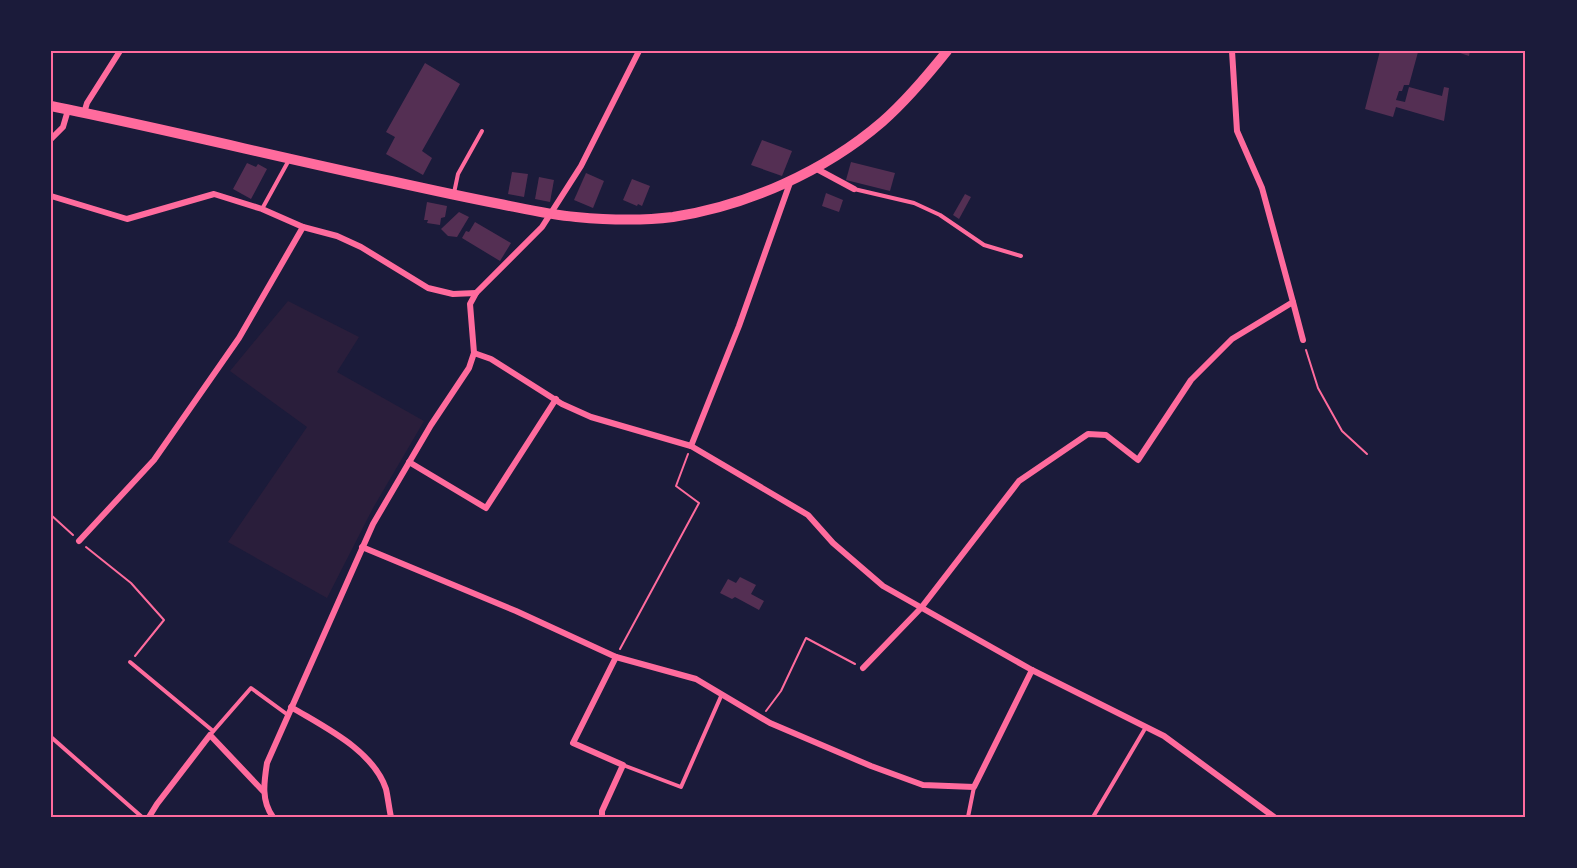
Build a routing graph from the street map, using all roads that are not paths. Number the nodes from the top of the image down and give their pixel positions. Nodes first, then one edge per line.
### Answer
1 (120, 51) edge
2 (639, 51) edge
3 (947, 51) edge
4 (1232, 51) edge
5 (51, 106) edge
6 (68, 110) junction
7 (84, 113) junction
8 (482, 131) dead end
9 (51, 139) edge
10 (289, 159) junction
11 (814, 168) junction
12 (791, 180) junction
13 (854, 189) joint
14 (453, 194) junction
15 (51, 196) edge
16 (262, 208) junction
17 (550, 214) junction
18 (303, 227) junction
19 (1020, 256) dead end
20 (476, 293) junction
21 (1293, 302) junction
22 (1303, 340) road end
23 (474, 353) junction
24 (556, 399) junction
25 (691, 446) junction
26 (409, 462) junction
27 (79, 541) road end
28 (362, 547) junction
29 (921, 608) junction
30 (616, 657) junction
31 (130, 662) road end
32 (863, 668) road end
33 (1032, 670) junction
34 (722, 694) junction
35 (291, 707) junction
36 (288, 715) junction
37 (1146, 727) junction
38 (212, 733) junction
39 (51, 737) edge
40 (623, 765) junction
41 (974, 787) junction
42 (263, 791) junction
43 (142, 817) edge
44 (149, 817) edge
45 (273, 817) edge
46 (391, 817) edge
47 (602, 817) edge
48 (968, 817) edge
49 (1093, 817) edge
50 (1274, 817) edge

1 - 7 street
2 - 17 street
3 - 11 main road
4 - 21 street
5 - 6 main road
6 - 7 main road
6 - 9 street
7 - 10 main road
8 - 14 lane
10 - 14 main road
10 - 16 lane
11 - 12 main road
11 - 13 street
12 - 17 main road
12 - 25 street
13 - 19 lane
14 - 17 main road
15 - 16 street
16 - 18 street
17 - 20 street
18 - 20 street
18 - 27 street
20 - 23 street
21 - 22 street
21 - 29 street
23 - 24 street
23 - 26 street
24 - 25 street
24 - 26 street
25 - 29 street
26 - 28 street
28 - 30 street
28 - 35 street
29 - 32 street
29 - 33 street
30 - 34 street
30 - 40 street
31 - 38 lane
33 - 37 street
33 - 41 street
34 - 40 lane
34 - 41 street
35 - 36 street
35 - 46 street
36 - 38 lane
36 - 42 street
37 - 49 lane
37 - 50 street
38 - 42 street
38 - 44 street
39 - 43 lane
40 - 47 street
41 - 48 lane
42 - 45 street

